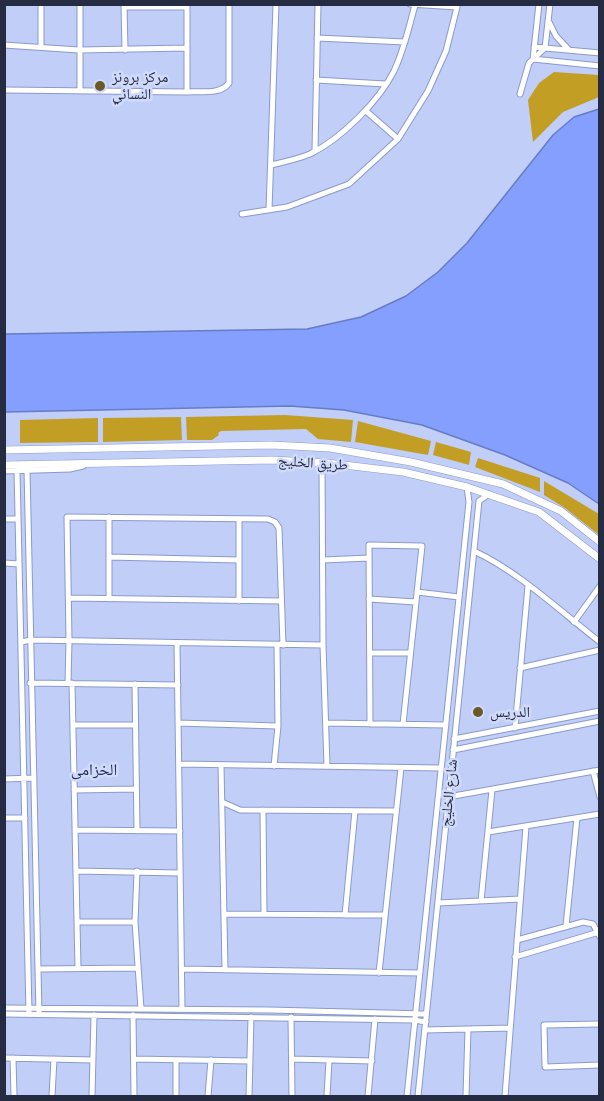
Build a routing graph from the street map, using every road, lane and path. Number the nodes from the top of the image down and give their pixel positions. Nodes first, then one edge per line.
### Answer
1 (41, 4) edge
2 (80, 4) edge
3 (229, 4) edge
4 (276, 4) edge
5 (318, 4) edge
6 (410, 4) edge
7 (539, 4) edge
8 (550, 4) edge
9 (415, 5) edge
10 (124, 6) edge
11 (187, 6) edge
12 (457, 6) edge
13 (548, 18) junction
14 (317, 38) junction
15 (405, 42) junction
16 (4, 45) edge
17 (41, 46) junction
18 (534, 47) junction
19 (187, 48) junction
20 (545, 48) junction
21 (80, 50) junction
22 (125, 50) junction
23 (569, 50) junction
24 (600, 53) edge
25 (533, 59) junction
26 (600, 66) edge
27 (316, 80) junction
28 (385, 84) junction
29 (4, 90) edge
30 (43, 90) junction
31 (80, 90) junction
32 (187, 92) junction
33 (520, 94) dead end
34 (51, 97) dead end
35 (366, 111) junction
36 (398, 140) junction
37 (315, 151) junction
38 (271, 165) junction
39 (269, 210) junction
40 (242, 214) dead end
41 (4, 445) edge
42 (4, 450) edge
43 (17, 450) junction
44 (322, 463) junction
45 (93, 464) junction
46 (4, 465) edge
47 (27, 470) junction
48 (4, 471) edge
49 (17, 471) junction
50 (467, 487) junction
51 (489, 494) junction
52 (109, 517) junction
53 (4, 519) edge
54 (18, 519) junction
55 (239, 519) junction
56 (600, 542) edge
57 (474, 551) junction
58 (109, 557) junction
59 (369, 558) junction
60 (239, 560) junction
61 (323, 560) junction
62 (600, 560) edge
63 (4, 564) edge
64 (19, 564) junction
65 (528, 586) junction
66 (600, 586) edge
67 (417, 592) junction
68 (459, 597) junction
69 (69, 598) junction
70 (110, 599) junction
71 (369, 599) junction
72 (239, 601) junction
73 (281, 602) junction
74 (416, 602) junction
75 (574, 622) junction
76 (31, 640) junction
77 (69, 641) junction
78 (21, 642) junction
79 (600, 642) edge
80 (177, 643) junction
81 (280, 645) junction
82 (323, 645) junction
83 (600, 650) edge
84 (370, 653) junction
85 (410, 653) junction
86 (520, 668) junction
87 (32, 682) junction
88 (70, 683) junction
89 (135, 684) junction
90 (22, 685) junction
91 (178, 685) junction
92 (600, 711) edge
93 (600, 721) edge
94 (178, 723) junction
95 (326, 723) junction
96 (73, 724) junction
97 (370, 724) junction
98 (403, 724) junction
99 (135, 725) junction
100 (446, 725) junction
101 (278, 726) junction
102 (514, 728) junction
103 (454, 740) junction
104 (453, 750) junction
105 (179, 764) junction
106 (221, 765) junction
107 (274, 766) junction
108 (327, 766) junction
109 (401, 768) junction
110 (441, 768) junction
111 (596, 771) edge
112 (24, 778) junction
113 (34, 778) junction
114 (4, 779) edge
115 (136, 789) junction
116 (74, 790) junction
117 (492, 790) junction
118 (600, 797) edge
119 (448, 798) junction
120 (222, 802) junction
121 (263, 810) junction
122 (355, 811) junction
123 (396, 811) junction
124 (600, 814) edge
125 (4, 818) edge
126 (25, 818) junction
127 (577, 818) junction
128 (526, 827) junction
129 (75, 830) junction
130 (137, 831) junction
131 (180, 831) junction
132 (488, 832) junction
133 (35, 841) junction
134 (26, 855) junction
135 (76, 871) junction
136 (137, 871) junction
137 (180, 873) junction
138 (520, 899) junction
139 (481, 901) junction
140 (438, 903) junction
141 (224, 914) junction
142 (264, 914) junction
143 (345, 915) junction
144 (385, 915) junction
145 (77, 922) junction
146 (135, 922) junction
147 (566, 926) junction
148 (599, 935) edge
149 (517, 940) junction
150 (515, 957) junction
151 (138, 968) junction
152 (38, 969) junction
153 (78, 969) junction
154 (182, 969) junction
155 (225, 970) junction
156 (28, 972) junction
157 (379, 973) junction
158 (420, 973) junction
159 (28, 989) junction
160 (4, 1008) edge
161 (141, 1009) junction
162 (182, 1009) junction
163 (29, 1011) junction
164 (39, 1011) junction
165 (4, 1014) edge
166 (425, 1014) junction
167 (94, 1015) junction
168 (133, 1015) junction
169 (251, 1017) junction
170 (291, 1017) junction
171 (415, 1017) junction
172 (375, 1019) junction
173 (426, 1022) junction
174 (600, 1024) edge
175 (510, 1028) junction
176 (468, 1029) junction
177 (425, 1030) junction
178 (4, 1058) edge
179 (13, 1058) junction
180 (54, 1059) junction
181 (135, 1059) junction
182 (292, 1059) junction
183 (93, 1060) junction
184 (176, 1060) junction
185 (211, 1060) junction
186 (329, 1060) junction
187 (250, 1061) junction
188 (372, 1061) junction
189 (600, 1065) edge
190 (14, 1096) edge
191 (52, 1096) edge
192 (92, 1096) edge
193 (134, 1096) edge
194 (176, 1096) edge
195 (208, 1096) edge
196 (249, 1096) edge
197 (292, 1096) edge
198 (327, 1096) edge
199 (368, 1096) edge
200 (407, 1096) edge
201 (418, 1096) edge
202 (466, 1096) edge
203 (505, 1096) edge

1 - 17 street
2 - 21 street
3 - 32 street
4 - 38 street
5 - 14 street
6 - 9 street
7 - 18 street
8 - 13 street
9 - 12 street
9 - 15 street
10 - 11 street
10 - 22 street
11 - 19 street
12 - 36 street
13 - 20 street
13 - 23 street
14 - 15 street
14 - 27 street
15 - 28 street
16 - 17 street
17 - 21 street
18 - 20 street
18 - 25 street
19 - 22 street
19 - 32 street
20 - 23 street
20 - 25 street
21 - 22 street
21 - 31 street
23 - 24 street
25 - 26 street
25 - 33 street
27 - 28 street
27 - 37 street
28 - 35 street
29 - 30 street
30 - 31 street
30 - 34 street
31 - 32 street
35 - 36 street
35 - 37 street
36 - 39 street
37 - 38 street
38 - 39 street
39 - 40 street
41 - 43 street
42 - 43 main road, طريق الخليج
43 - 56 main road, طريق الخليج
44 - 45 main road, طريق الخليج
44 - 50 main road, طريق الخليج
44 - 61 street
45 - 46 main road, طريق الخليج
45 - 47 street
47 - 49 street
47 - 76 street
48 - 49 street
49 - 54 street
50 - 51 main road, طريق الخليج
50 - 68 street
51 - 57 street, شارع الخليج
51 - 62 main road, طريق الخليج
52 - 55 street
52 - 58 street
52 - 69 street
53 - 54 street
54 - 64 street
55 - 60 street
55 - 73 street
57 - 65 street
57 - 103 street, شارع الخليج
58 - 60 street
58 - 70 street
59 - 61 street
59 - 67 street
59 - 71 street
60 - 72 street
61 - 82 street
63 - 64 street
64 - 78 street
65 - 75 street
65 - 86 street
66 - 75 street
67 - 68 street
67 - 74 street
68 - 100 street
69 - 70 street
69 - 77 street
70 - 72 street
71 - 74 street
71 - 84 street
72 - 73 street
73 - 81 street
74 - 85 street
75 - 79 street
76 - 77 street
76 - 78 street
76 - 87 street
77 - 80 street
77 - 88 street
78 - 90 street
80 - 81 street
80 - 91 street
81 - 82 street
81 - 101 street
82 - 95 street
83 - 86 street
84 - 85 street
84 - 97 street
85 - 98 street
86 - 102 street
87 - 88 street
87 - 90 street
87 - 113 street
88 - 89 street
88 - 96 street
89 - 91 street
89 - 99 street
90 - 112 street
91 - 94 street
92 - 102 street
93 - 104 street
94 - 101 street
94 - 105 street
95 - 97 street
95 - 108 street
96 - 99 street
96 - 116 street
97 - 98 street
98 - 100 street
99 - 115 street
100 - 110 street
101 - 107 street
102 - 103 street
103 - 104 street, شارع الخليج
104 - 119 street, شارع الخليج
105 - 106 street
105 - 131 street
106 - 107 street
106 - 120 street
107 - 108 street
108 - 109 street
109 - 110 street
109 - 123 street
110 - 158 street
111 - 117 street
111 - 118 street
112 - 113 street
112 - 114 street
112 - 126 street
113 - 133 street
115 - 116 street
115 - 130 street
116 - 129 street
117 - 119 street
117 - 132 street
119 - 140 street, شارع الخليج
120 - 121 street
120 - 141 street
121 - 122 street
121 - 142 street
122 - 123 street
122 - 143 street
123 - 144 street
124 - 127 street
125 - 126 street
126 - 134 street
127 - 128 street
127 - 147 street
128 - 132 street
128 - 138 street
129 - 130 street
129 - 135 street
130 - 131 street
131 - 137 street
132 - 139 street
133 - 134 street
133 - 152 street
134 - 156 street
135 - 136 street
135 - 145 street
136 - 137 street
136 - 146 street
137 - 154 street
138 - 139 street
138 - 149 street
139 - 140 street
140 - 166 street, شارع الخليج
141 - 142 street
141 - 155 street
142 - 143 street
143 - 144 street
144 - 157 street
145 - 146 street
145 - 153 street
146 - 151 street
147 - 148 street
147 - 149 street
148 - 150 street
149 - 150 street
150 - 175 street
151 - 153 street
151 - 161 street
152 - 153 street
152 - 164 street
154 - 155 street
154 - 162 street
155 - 157 street
156 - 159 street
156 - 159 street
157 - 158 street
158 - 171 street
159 - 163 street
160 - 163 street
161 - 162 street
161 - 164 street
162 - 171 street
163 - 164 street
163 - 165 street
164 - 167 street
166 - 171 street
166 - 173 street, شارع الخليج
167 - 168 street
167 - 183 street
168 - 169 street
168 - 181 street
169 - 170 street
169 - 187 street
170 - 172 street
170 - 182 street
171 - 172 street
171 - 173 street
171 - 200 street
172 - 188 street
173 - 177 street, شارع الخليج
174 - 189 street
175 - 176 street
175 - 203 street
176 - 177 street
176 - 202 street
177 - 201 street, شارع الخليج
178 - 179 street
179 - 180 street
179 - 190 street
180 - 183 street
180 - 191 street
181 - 184 street
181 - 193 street
182 - 186 street
182 - 197 street
183 - 192 street
184 - 185 street
184 - 194 street
185 - 187 street
185 - 195 street
186 - 188 street
186 - 198 street
187 - 196 street
188 - 199 street

